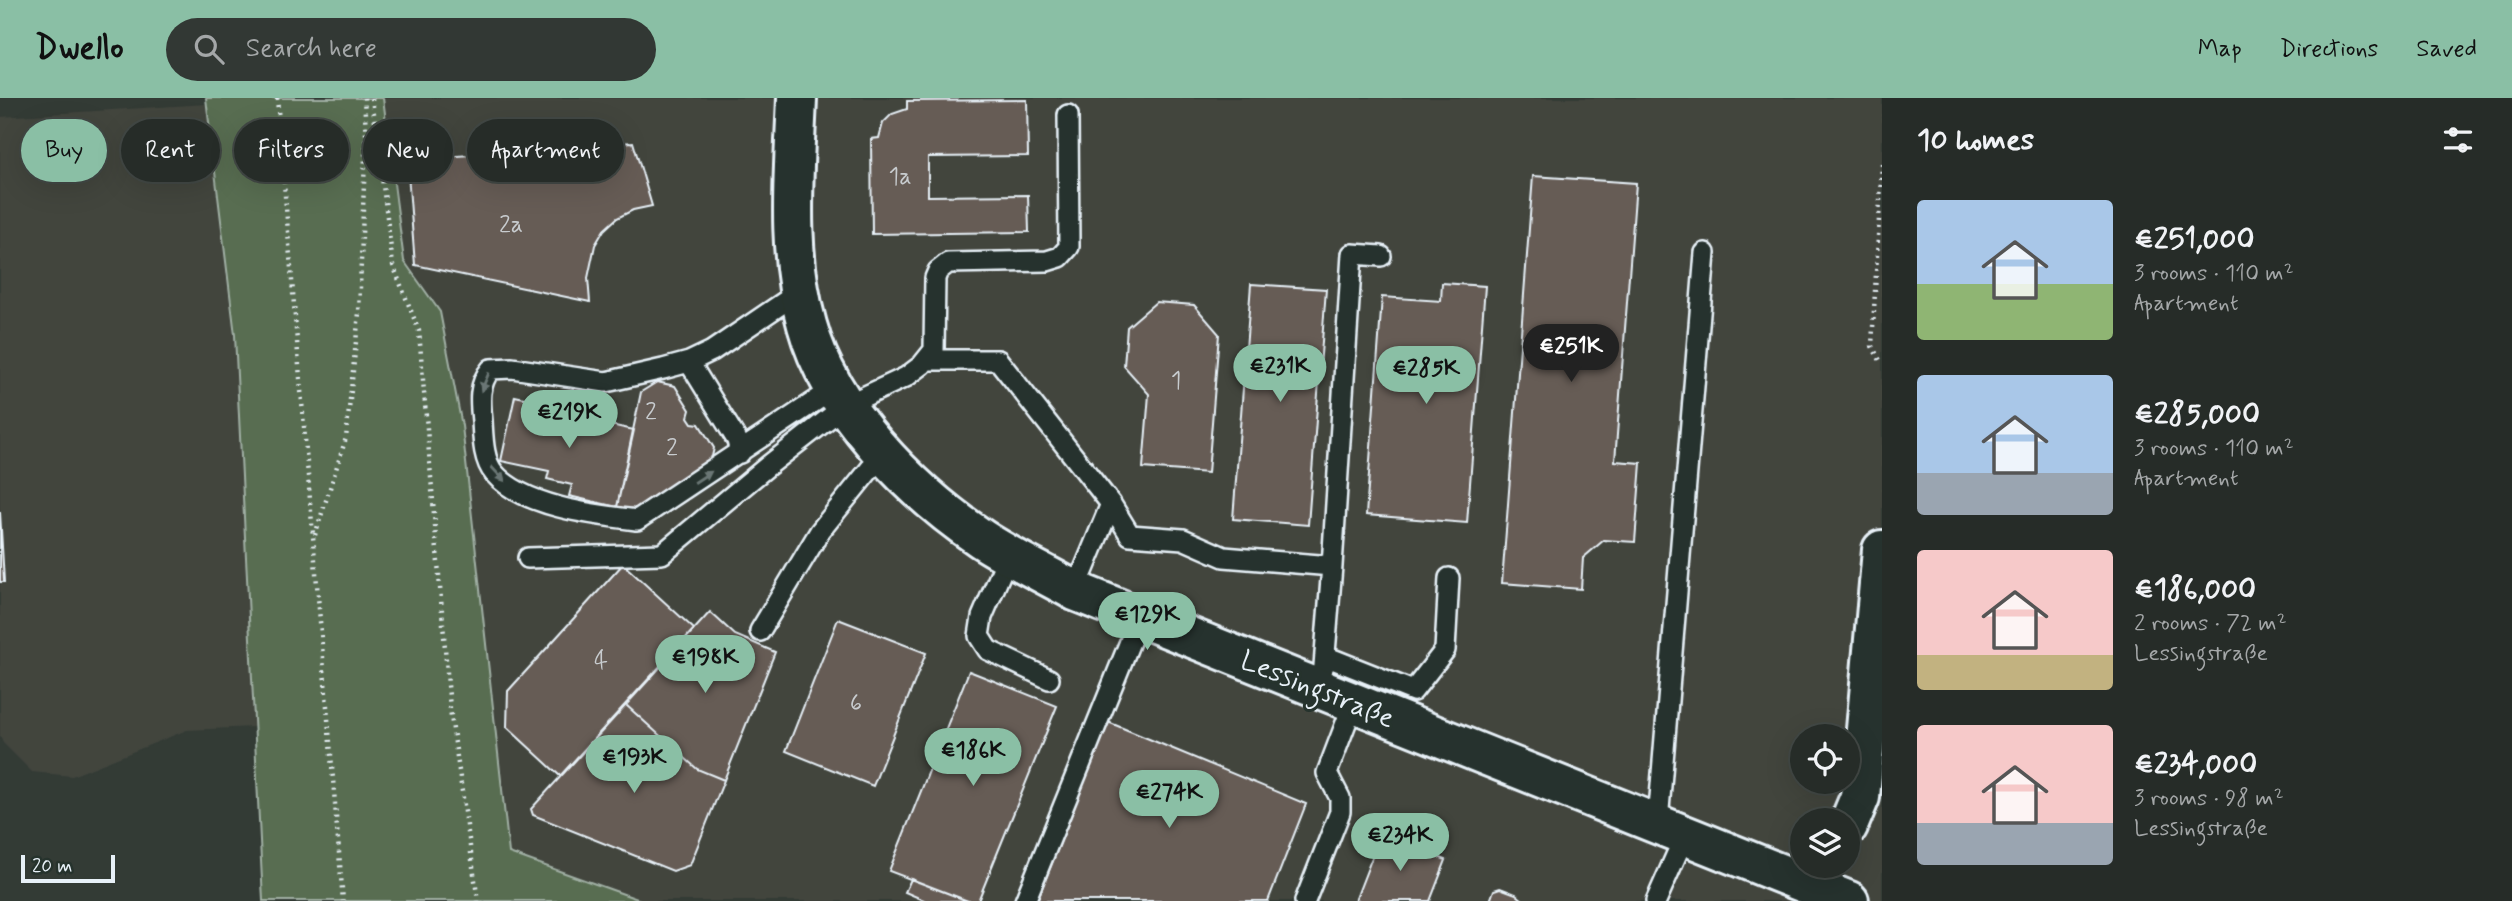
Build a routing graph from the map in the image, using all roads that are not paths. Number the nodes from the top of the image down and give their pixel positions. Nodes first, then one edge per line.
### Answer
1 (797, 98) edge
2 (1068, 115) dead end
3 (1706, 253) dead end
4 (1381, 256) dead end
5 (799, 292) junction
6 (926, 360) junction
7 (689, 362) junction
8 (840, 396) junction
9 (740, 453) junction
10 (883, 453) junction
11 (1111, 504) junction
12 (1009, 554) junction
13 (528, 558) dead end
14 (1332, 566) junction
15 (1881, 566) edge
16 (1449, 578) dead end
17 (1075, 591) junction
18 (1140, 617) junction
19 (760, 631) dead end
20 (1049, 679) dead end
21 (1334, 682) junction
22 (1875, 701) edge
23 (1410, 707) junction
24 (1855, 808) edge
25 (1672, 828) junction
26 (1834, 885) edge
27 (1025, 901) edge
28 (1305, 901) edge
29 (1656, 901) edge

1 - 5 street, Lessingstraße
2 - 6 lane
3 - 25 lane
4 - 14 lane
5 - 7 lane
5 - 8 street, Lessingstraße
6 - 8 lane
6 - 11 lane
7 - 9 lane
7 -> 9 lane
8 - 9 lane
8 - 10 street, Lessingstraße
8 - 13 lane
10 - 12 street, Lessingstraße
10 - 19 lane
11 - 14 lane
11 - 17 lane
12 - 17 street, Lessingstraße
12 - 20 lane
14 - 21 lane
15 - 22 street
16 - 23 lane
17 - 18 street, Lessingstraße
18 - 21 street, Lessingstraße
18 - 27 lane
21 - 23 street, Lessingstraße
21 - 23 lane
21 - 28 lane
22 - 24 street
23 - 25 street, Lessingstraße
25 - 26 street, Lessingstraße
25 - 29 lane

